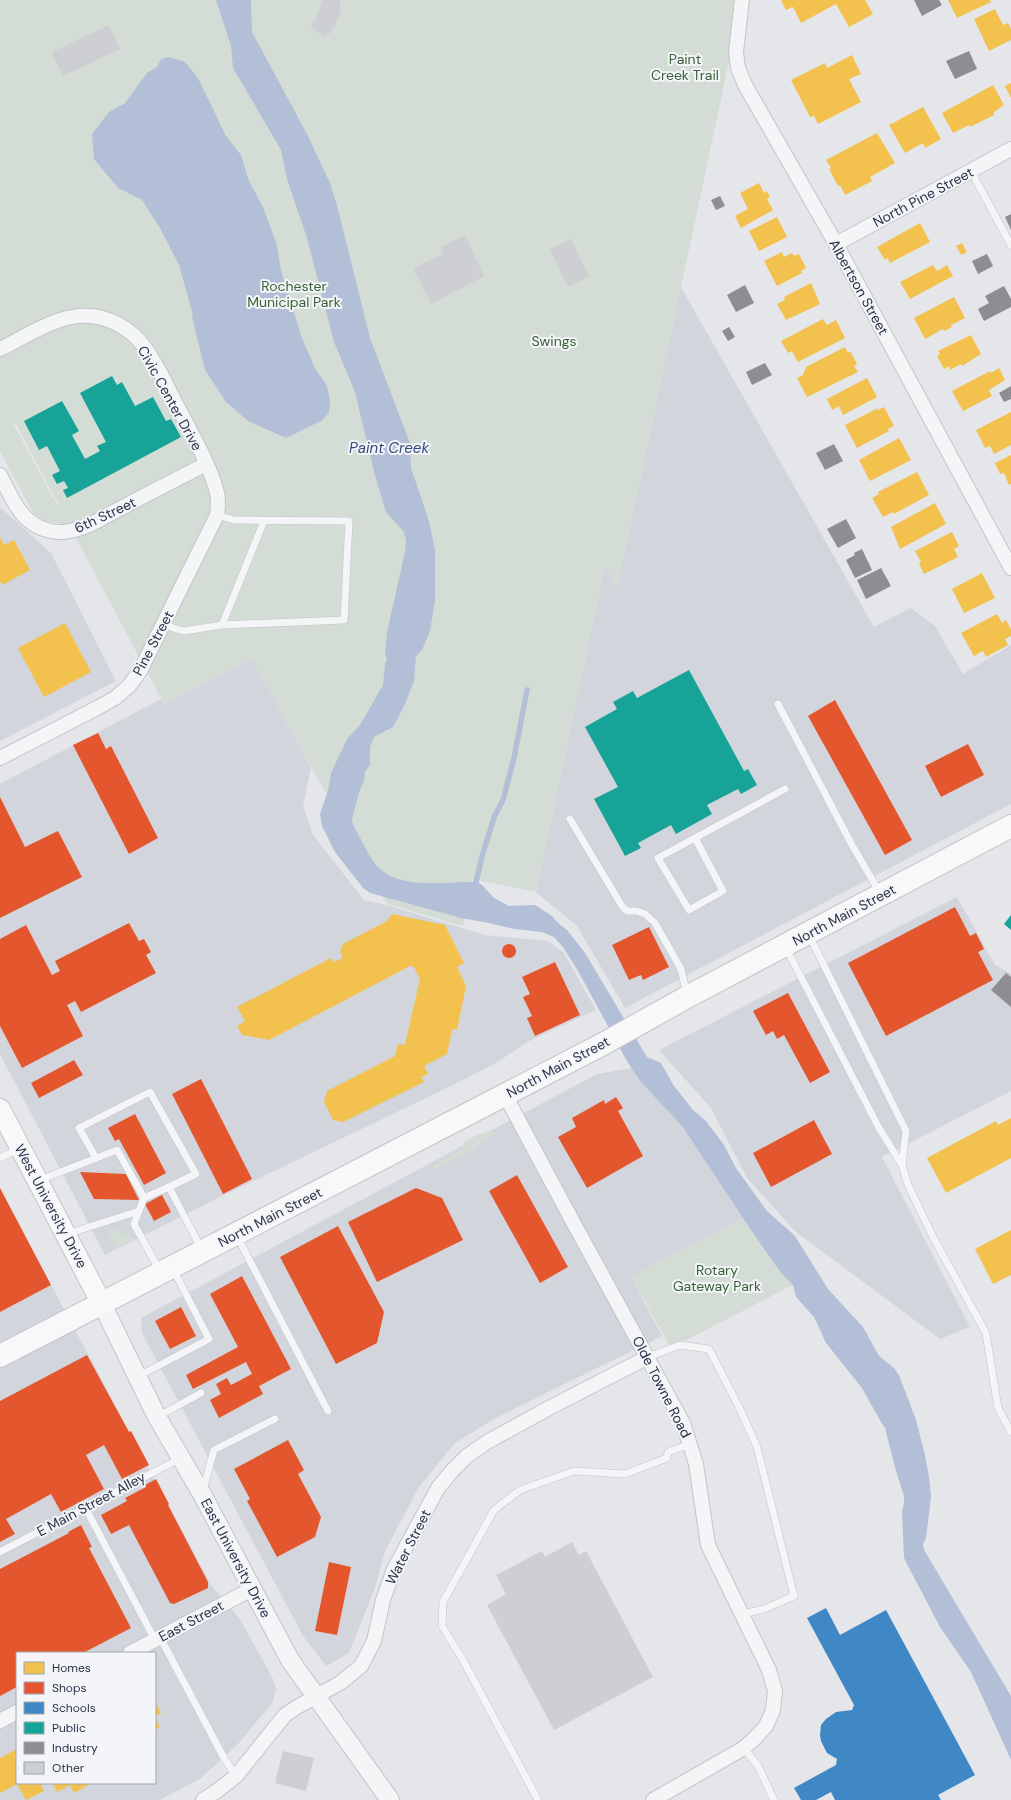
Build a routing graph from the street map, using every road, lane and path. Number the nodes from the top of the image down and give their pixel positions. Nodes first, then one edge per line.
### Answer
1 (742, 0) edge
2 (1011, 150) edge
3 (971, 171) junction
4 (836, 244) junction
5 (1011, 245) edge
6 (0, 349) edge
7 (206, 464) junction
8 (1, 480) edge
9 (217, 514) junction
10 (264, 521) junction
11 (1011, 568) edge
12 (163, 625) junction
13 (222, 625) junction
14 (778, 704) dead end
15 (0, 758) edge
16 (785, 789) dead end
17 (570, 819) dead end
18 (1011, 826) edge
19 (695, 838) junction
20 (882, 895) junction
21 (808, 933) junction
22 (785, 946) junction
23 (687, 997) junction
24 (505, 1095) junction
25 (0, 1109) edge
26 (20, 1148) junction
27 (0, 1158) edge
28 (96, 1158) junction
29 (902, 1165) junction
30 (38, 1181) junction
31 (169, 1187) junction
32 (144, 1198) junction
33 (139, 1211) junction
34 (236, 1234) junction
35 (65, 1235) junction
36 (203, 1252) junction
37 (167, 1270) junction
38 (102, 1304) junction
39 (0, 1356) edge
40 (648, 1357) junction
41 (137, 1377) junction
42 (201, 1393) dead end
43 (328, 1411) dead end
44 (157, 1417) junction
45 (275, 1419) dead end
46 (1011, 1432) edge
47 (690, 1444) junction
48 (182, 1457) junction
49 (202, 1494) junction
50 (85, 1507) junction
51 (0, 1552) edge
52 (252, 1589) junction
53 (742, 1614) junction
54 (158, 1638) junction
55 (132, 1652) edge
56 (316, 1696) junction
57 (16, 1713) edge
58 (0, 1721) edge
59 (744, 1748) junction
60 (236, 1776) junction
61 (537, 1798) edge
62 (203, 1800) edge
63 (390, 1800) edge
64 (653, 1800) edge
65 (774, 1800) edge

1 - 4 street, Albertson Street
2 - 3 street, North Pine Street
3 - 4 street, North Pine Street
3 - 5 lane
4 - 11 street, Albertson Street
6 - 7 street, Civic Center Drive
7 - 8 street, 6th Street
7 - 9 street, Pine Street
9 - 10 lane
9 - 12 street, Pine Street
10 - 13 lane
10 - 13 lane
12 - 13 lane
12 - 15 street, Pine Street
14 - 20 lane
16 - 19 lane
17 - 23 lane
18 - 20 main road, North Main Street
19 - 19 lane
20 - 21 main road, North Main Street
21 - 22 main road, North Main Street
21 - 29 lane
22 - 23 main road, North Main Street
22 - 29 lane
23 - 24 main road, North Main Street
24 - 34 main road, North Main Street
24 - 40 street, Olde Towne Road
25 - 26 main road, West University Drive
26 - 27 lane
26 - 30 main road, West University Drive
28 - 30 lane
28 - 31 lane
28 - 32 lane
29 - 46 lane
30 - 35 main road, West University Drive
31 - 32 lane
31 - 36 lane
32 - 33 lane
33 - 35 lane
33 - 37 lane
34 - 36 main road, North Main Street
34 - 43 lane
35 - 38 main road, West University Drive
36 - 37 main road, North Main Street
37 - 38 main road, North Main Street
37 - 41 lane
38 - 39 main road, North Main Street
38 - 41 street, East University Drive
40 - 47 street, Olde Towne Road
40 - 53 lane
40 - 56 street, Water Street
41 - 44 street, East University Drive
42 - 44 lane
44 - 48 street, East University Drive
45 - 49 lane
47 - 53 street, Olde Towne Road
47 - 61 lane
48 - 49 street, East University Drive
48 - 50 lane, E Main Street Alley
49 - 52 street, East University Drive
50 - 51 lane, E Main Street Alley
50 - 54 lane
52 - 54 street, East Street
52 - 56 street, East University Drive
53 - 59 street, Olde Towne Road
54 - 55 street, East Street
54 - 60 lane
56 - 60 street, Water Street
56 - 63 street, East University Drive
57 - 58 street
59 - 64 street, Olde Towne Road
59 - 65 lane
60 - 62 street, Water Street

